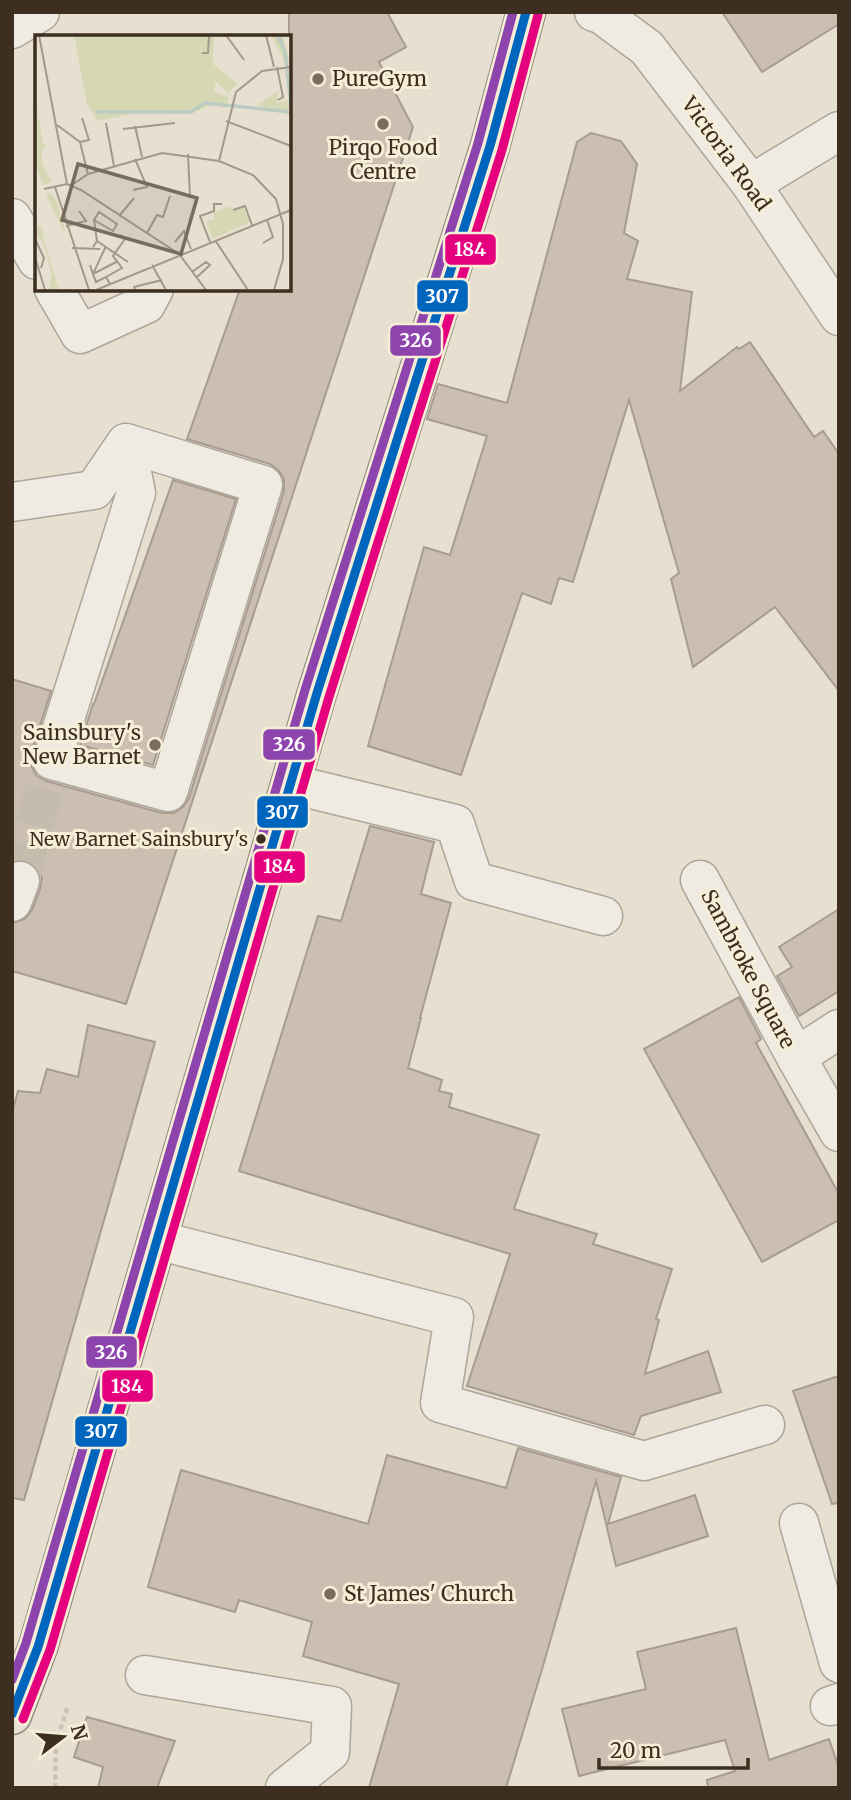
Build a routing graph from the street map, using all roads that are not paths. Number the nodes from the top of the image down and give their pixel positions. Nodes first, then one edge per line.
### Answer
1 (40, 12) edge
2 (526, 12) edge
3 (594, 12) edge
4 (12, 29) edge
5 (839, 131) edge
6 (751, 184) junction
7 (12, 218) edge
8 (35, 257) edge
9 (55, 290) edge
10 (153, 290) edge
11 (839, 316) edge
12 (126, 443) junction
13 (12, 502) edge
14 (291, 784) junction
15 (700, 880) dead end
16 (603, 916) dead end
17 (839, 1030) edge
18 (796, 1057) junction
19 (839, 1132) edge
20 (157, 1240) junction
21 (765, 1426) dead end
22 (799, 1523) dead end
23 (839, 1663) edge
24 (145, 1675) dead end
25 (12, 1715) edge
26 (285, 1788) edge

1 - 4 street
2 - 14 main road
3 - 6 street, Victoria Road
5 - 6 street
6 - 11 street, Victoria Road
7 - 8 street
9 - 10 street
12 - 12 street
12 - 13 street
14 - 16 street
14 - 20 main road
15 - 18 street, Sambroke Square
17 - 18 street, Sambroke Square
18 - 19 street, Sambroke Square
20 - 21 street
20 - 25 main road
22 - 23 street
24 - 26 street

